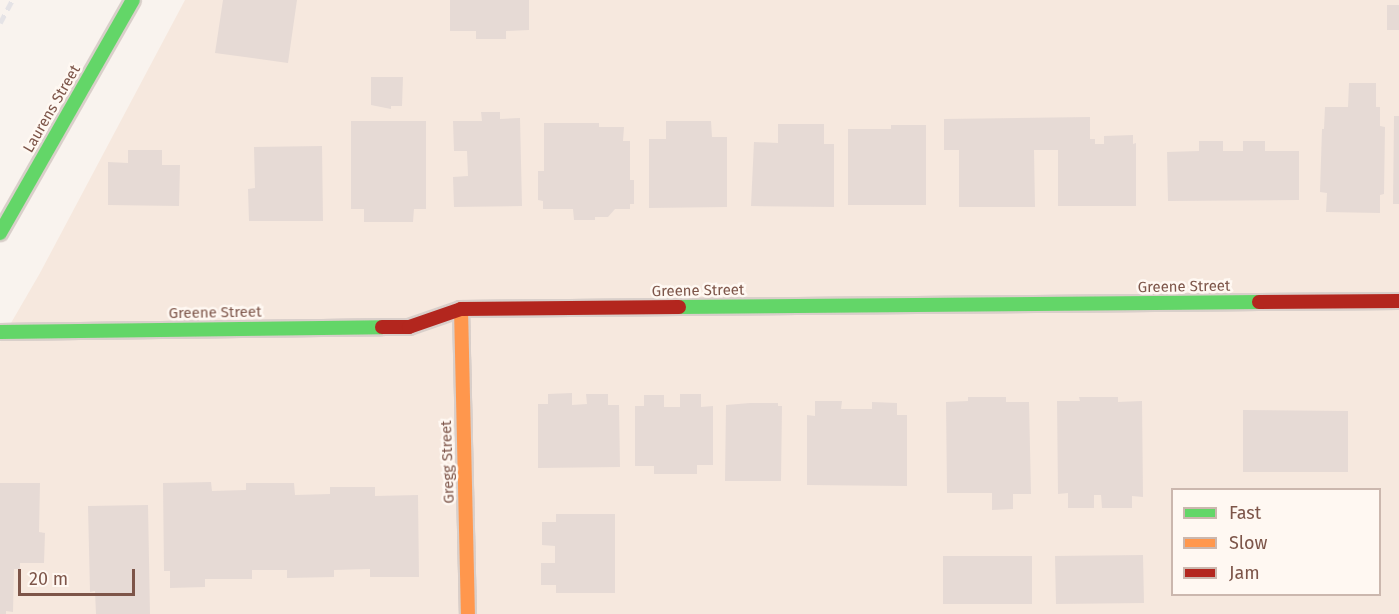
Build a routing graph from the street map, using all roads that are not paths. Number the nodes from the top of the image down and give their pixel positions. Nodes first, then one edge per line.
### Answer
1 (133, 0) edge
2 (0, 233) edge
3 (1399, 301) edge
4 (461, 309) junction
5 (0, 333) edge
6 (468, 614) edge

1 - 2 street, Laurens Street
3 - 4 street, Greene Street
4 - 5 street, Greene Street
4 - 6 street, Gregg Street

